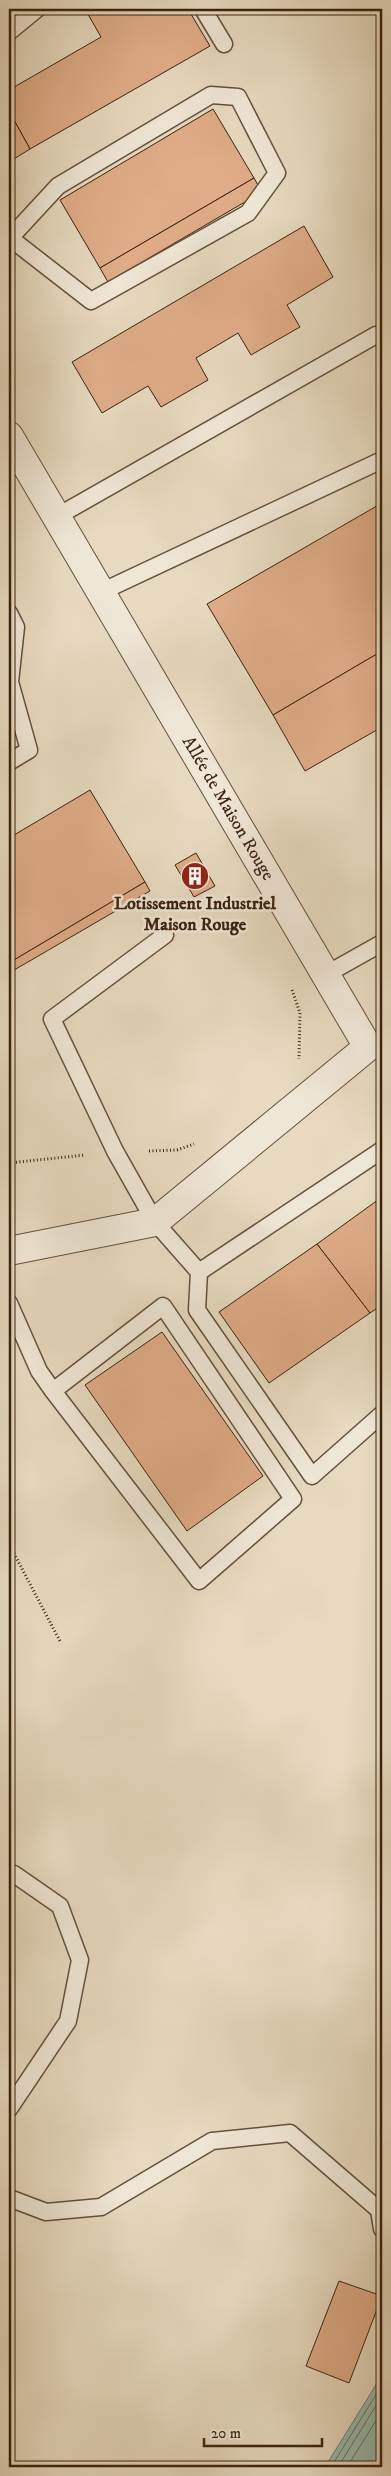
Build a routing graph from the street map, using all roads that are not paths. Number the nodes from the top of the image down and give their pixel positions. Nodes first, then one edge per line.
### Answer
1 (37, 9) edge
2 (203, 9) edge
3 (9, 32) edge
4 (224, 44) dead end
5 (10, 238) edge
6 (376, 335) dead end
7 (9, 436) edge
8 (382, 460) edge
9 (56, 517) junction
10 (100, 592) junction
11 (9, 613) edge
12 (9, 762) edge
13 (165, 935) dead end
14 (382, 943) edge
15 (325, 975) junction
16 (382, 1150) edge
17 (155, 1222) junction
18 (9, 1251) edge
19 (199, 1272) junction
20 (9, 1303) edge
21 (53, 1391) junction
22 (382, 1414) edge
23 (9, 1874) edge
24 (9, 2109) edge
25 (9, 2198) edge
26 (382, 2229) edge

1 - 3 lane
2 - 4 lane
5 - 5 lane
6 - 9 lane
7 - 9 street, Allée de Maison Rouge
8 - 10 lane
9 - 10 street, Allée de Maison Rouge
10 - 15 street, Allée de Maison Rouge
11 - 12 lane
13 - 17 lane
14 - 15 lane
15 - 17 street, Allée de Maison Rouge
16 - 19 lane
17 - 18 street, Allée de Maison Rouge
17 - 19 lane
19 - 22 lane
20 - 21 lane
21 - 21 lane
23 - 24 lane
25 - 26 lane

